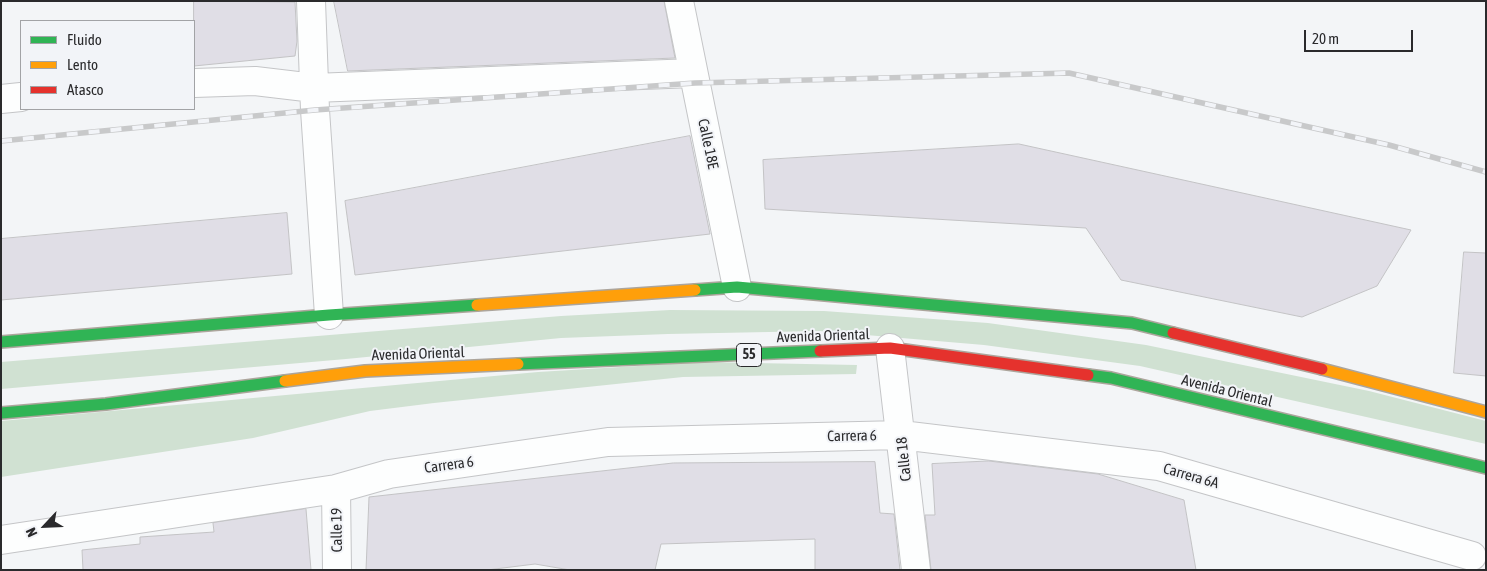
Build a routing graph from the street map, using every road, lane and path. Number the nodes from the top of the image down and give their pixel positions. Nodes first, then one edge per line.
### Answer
1 (311, 1) edge
2 (679, 1) edge
3 (693, 73) junction
4 (195, 83) edge
5 (314, 88) junction
6 (20, 97) edge
7 (1, 99) edge
8 (737, 286) junction
9 (329, 314) junction
10 (1, 342) edge
11 (890, 348) junction
12 (1486, 412) edge
13 (1, 413) edge
14 (901, 435) junction
15 (1486, 468) edge
16 (336, 490) junction
17 (1, 540) edge
18 (1472, 556) dead end
19 (337, 570) edge
20 (916, 570) edge

1 - 5 street
2 - 3 street, Calle 18E
3 - 5 street
3 - 8 street, Calle 18E
4 - 5 street
5 - 9 street
6 - 7 street
8 - 9 main road
8 - 12 main road
9 - 10 main road
11 - 13 main road, Avenida Oriental / 55
11 - 14 street, Calle 18
11 - 15 main road, Avenida Oriental / 55
14 - 16 street, Carrera 6
14 - 18 street, Carrera 6A
14 - 20 street, Calle 18
16 - 17 street, Carrera 6
16 - 19 street, Calle 19

